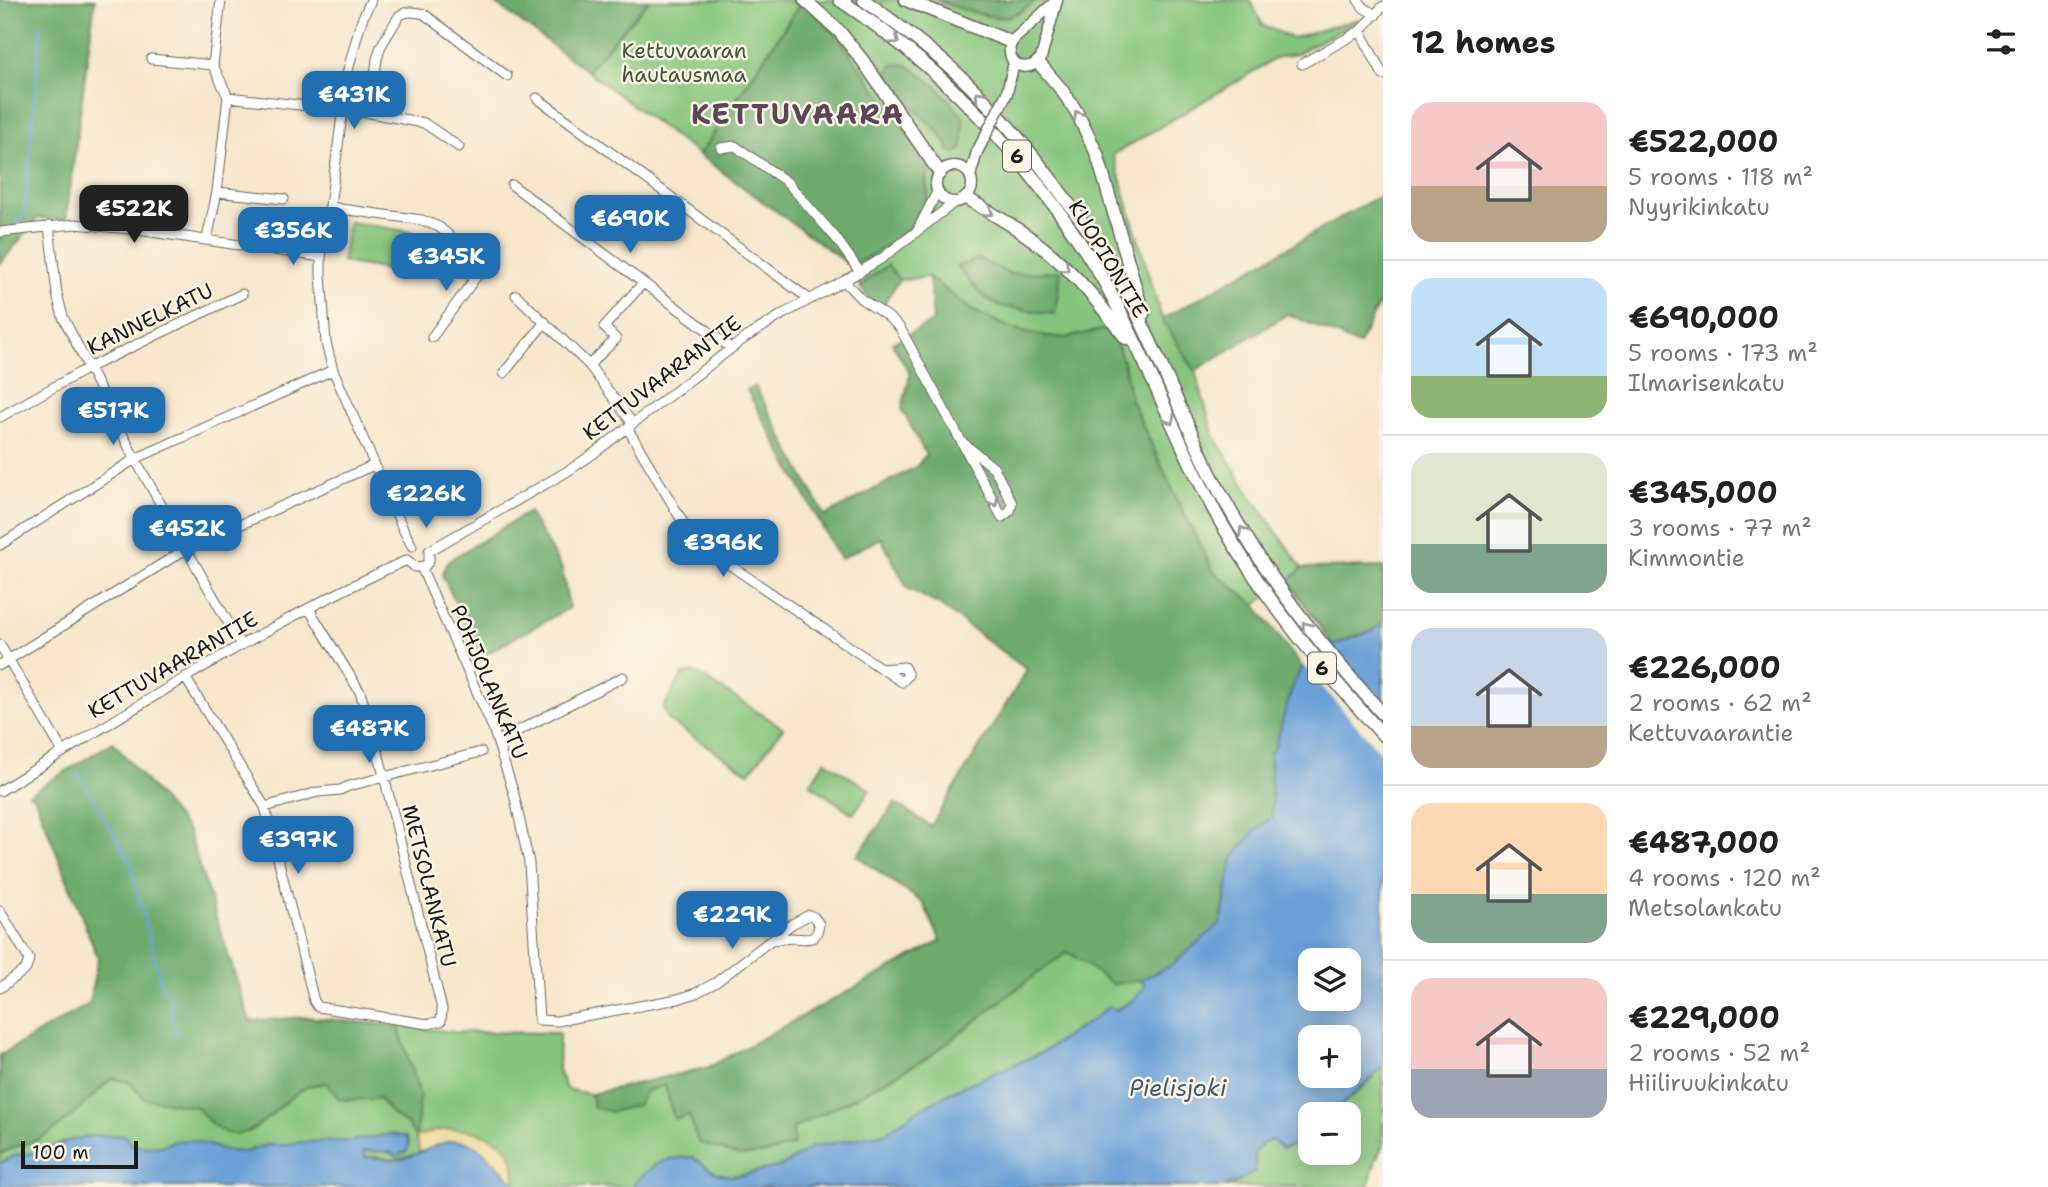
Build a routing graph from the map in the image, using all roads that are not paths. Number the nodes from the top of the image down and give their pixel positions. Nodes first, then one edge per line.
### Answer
1 (221, 0) edge
2 (371, 0) edge
3 (805, 0) edge
4 (840, 0) edge
5 (864, 0) edge
6 (906, 0) edge
7 (1358, 0) edge
8 (1057, 1) edge
9 (1383, 6) edge
10 (1376, 15) junction
11 (1360, 31) junction
12 (1016, 38) junction
13 (1043, 48) junction
14 (151, 59) dead end
15 (1014, 62) junction
16 (1302, 64) dead end
17 (213, 65) junction
18 (1033, 65) junction
19 (1383, 75) edge
20 (507, 76) dead end
21 (1008, 91) junction
22 (228, 97) junction
23 (537, 98) dead end
24 (342, 110) junction
25 (370, 113) junction
26 (459, 147) dead end
27 (721, 148) dead end
28 (977, 152) junction
29 (958, 167) junction
30 (940, 173) junction
31 (970, 176) junction
32 (512, 185) dead end
33 (217, 192) junction
34 (937, 192) junction
35 (284, 199) dead end
36 (960, 200) junction
37 (330, 206) junction
38 (49, 226) junction
39 (0, 232) edge
40 (917, 232) junction
41 (207, 239) junction
42 (321, 257) junction
43 (860, 272) junction
44 (845, 281) junction
45 (643, 283) junction
46 (242, 294) dead end
47 (516, 295) dead end
48 (809, 299) junction
49 (545, 322) junction
50 (432, 337) dead end
51 (731, 348) junction
52 (1155, 352) junction
53 (1142, 358) junction
54 (589, 365) junction
55 (90, 367) junction
56 (333, 370) junction
57 (504, 373) dead end
58 (0, 417) edge
59 (629, 425) junction
60 (962, 442) junction
61 (135, 459) junction
62 (374, 465) junction
63 (0, 545) edge
64 (412, 546) junction
65 (186, 549) junction
66 (429, 551) junction
67 (407, 560) junction
68 (421, 567) junction
69 (309, 609) junction
70 (0, 645) edge
71 (241, 645) junction
72 (4, 662) edge
73 (882, 669) dead end
74 (185, 677) junction
75 (623, 677) dead end
76 (1383, 715) edge
77 (1383, 735) edge
78 (498, 741) junction
79 (63, 752) junction
80 (481, 752) dead end
81 (383, 777) junction
82 (0, 791) edge
83 (265, 807) junction
84 (0, 911) edge
85 (772, 940) junction
86 (0, 988) edge

1 - 17 street
2 - 24 street
3 - 30 highway
4 -> 53 highway, KUOPIONTIE / 6
52 -> 5 highway, KUOPIONTIE / 6
6 - 12 highway
7 - 10 street
8 - 12 main road
8 - 13 main road
9 - 10 street
10 - 11 street
11 - 16 street
11 - 19 street
12 - 13 main road
12 - 15 main road
13 - 18 main road
14 - 17 street
15 - 18 main road
15 - 21 main road
17 - 22 street
18 - 21 main road
52 -> 18 highway
20 - 25 street
21 - 28 main road, bridge
22 - 24 street
22 - 33 street
23 - 48 street
24 - 25 street
24 - 37 street
25 - 26 street
27 - 43 street
28 - 29 main road
28 - 31 main road
29 - 30 main road
29 - 31 main road
30 - 34 main road
31 - 36 main road
32 - 45 street
33 - 35 street
33 - 41 street
34 - 36 main road
34 - 40 street, KETTUVAARANTIE
36 - 40 street, KETTUVAARANTIE
36 -> 53 highway
37 - 42 street
37 - 50 street
38 - 39 street
38 - 41 street
38 - 55 street
40 - 43 street, KETTUVAARANTIE
41 - 42 street
42 - 56 street
43 - 44 street, KETTUVAARANTIE
44 - 48 street, KETTUVAARANTIE
44 - 60 street
45 - 51 street
45 - 54 street
46 - 55 street, KANNELKATU
47 - 49 street
48 - 51 street, KETTUVAARANTIE
49 - 54 street
49 - 57 street
51 - 59 street, KETTUVAARANTIE
76 -> 52 highway, KUOPIONTIE / 6
53 -> 77 highway, KUOPIONTIE / 6
54 - 59 street
55 - 58 street, KANNELKATU
55 - 61 street
56 - 61 street
56 - 62 street
59 - 66 street, KETTUVAARANTIE
59 - 73 street
60 -> 60 street
61 - 63 street
61 - 65 street
62 - 64 street
62 - 65 street
64 - 66 street
64 - 67 street
65 - 71 street
65 - 72 street
66 - 68 street
67 - 68 street
67 - 69 street, KETTUVAARANTIE
68 - 78 street, POHJOLANKATU
69 - 71 street, KETTUVAARANTIE
69 - 81 street, METSOLANKATU
70 - 72 street
71 - 74 street, KETTUVAARANTIE
72 - 79 street
74 - 79 street, KETTUVAARANTIE
74 - 83 street
75 - 78 street
78 - 85 street, POHJOLANKATU
79 - 82 street, KETTUVAARANTIE
80 - 81 street
81 - 83 street
81 - 83 street, METSOLANKATU
84 - 86 street
85 - 85 street

